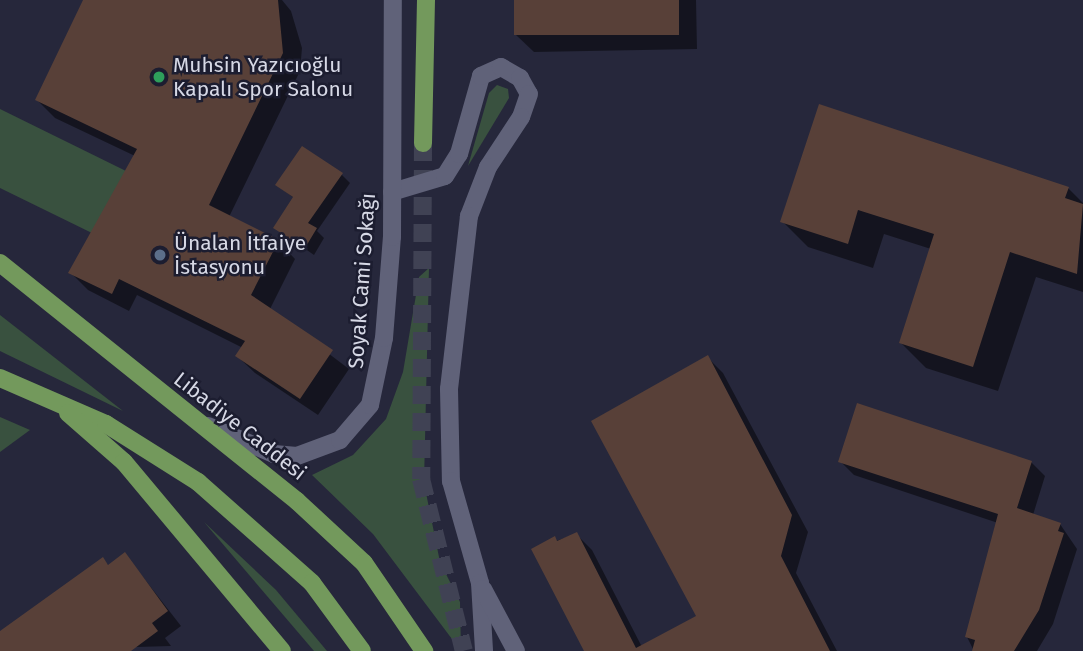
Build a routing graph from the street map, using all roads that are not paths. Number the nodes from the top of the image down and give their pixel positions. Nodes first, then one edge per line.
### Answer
1 (393, 0) edge
2 (426, 0) edge
3 (423, 143) tunnel mouth
4 (392, 192) junction
5 (0, 263) edge
6 (0, 378) edge
7 (54, 401) junction
8 (197, 421) junction
9 (480, 583) junction
10 (282, 651) edge
11 (362, 651) edge
12 (424, 651) edge
13 (484, 651) edge
14 (516, 651) edge

1 - 4 street, Soyak Cami Sokağı
2 - 3 main road
4 - 8 street, Soyak Cami Sokağı
4 - 9 street
5 - 8 main road, Libadiye Caddesi
6 - 7 main road
7 - 10 main road
7 - 11 main road
8 - 12 main road, Libadiye Caddesi
9 - 13 street
9 - 14 street

